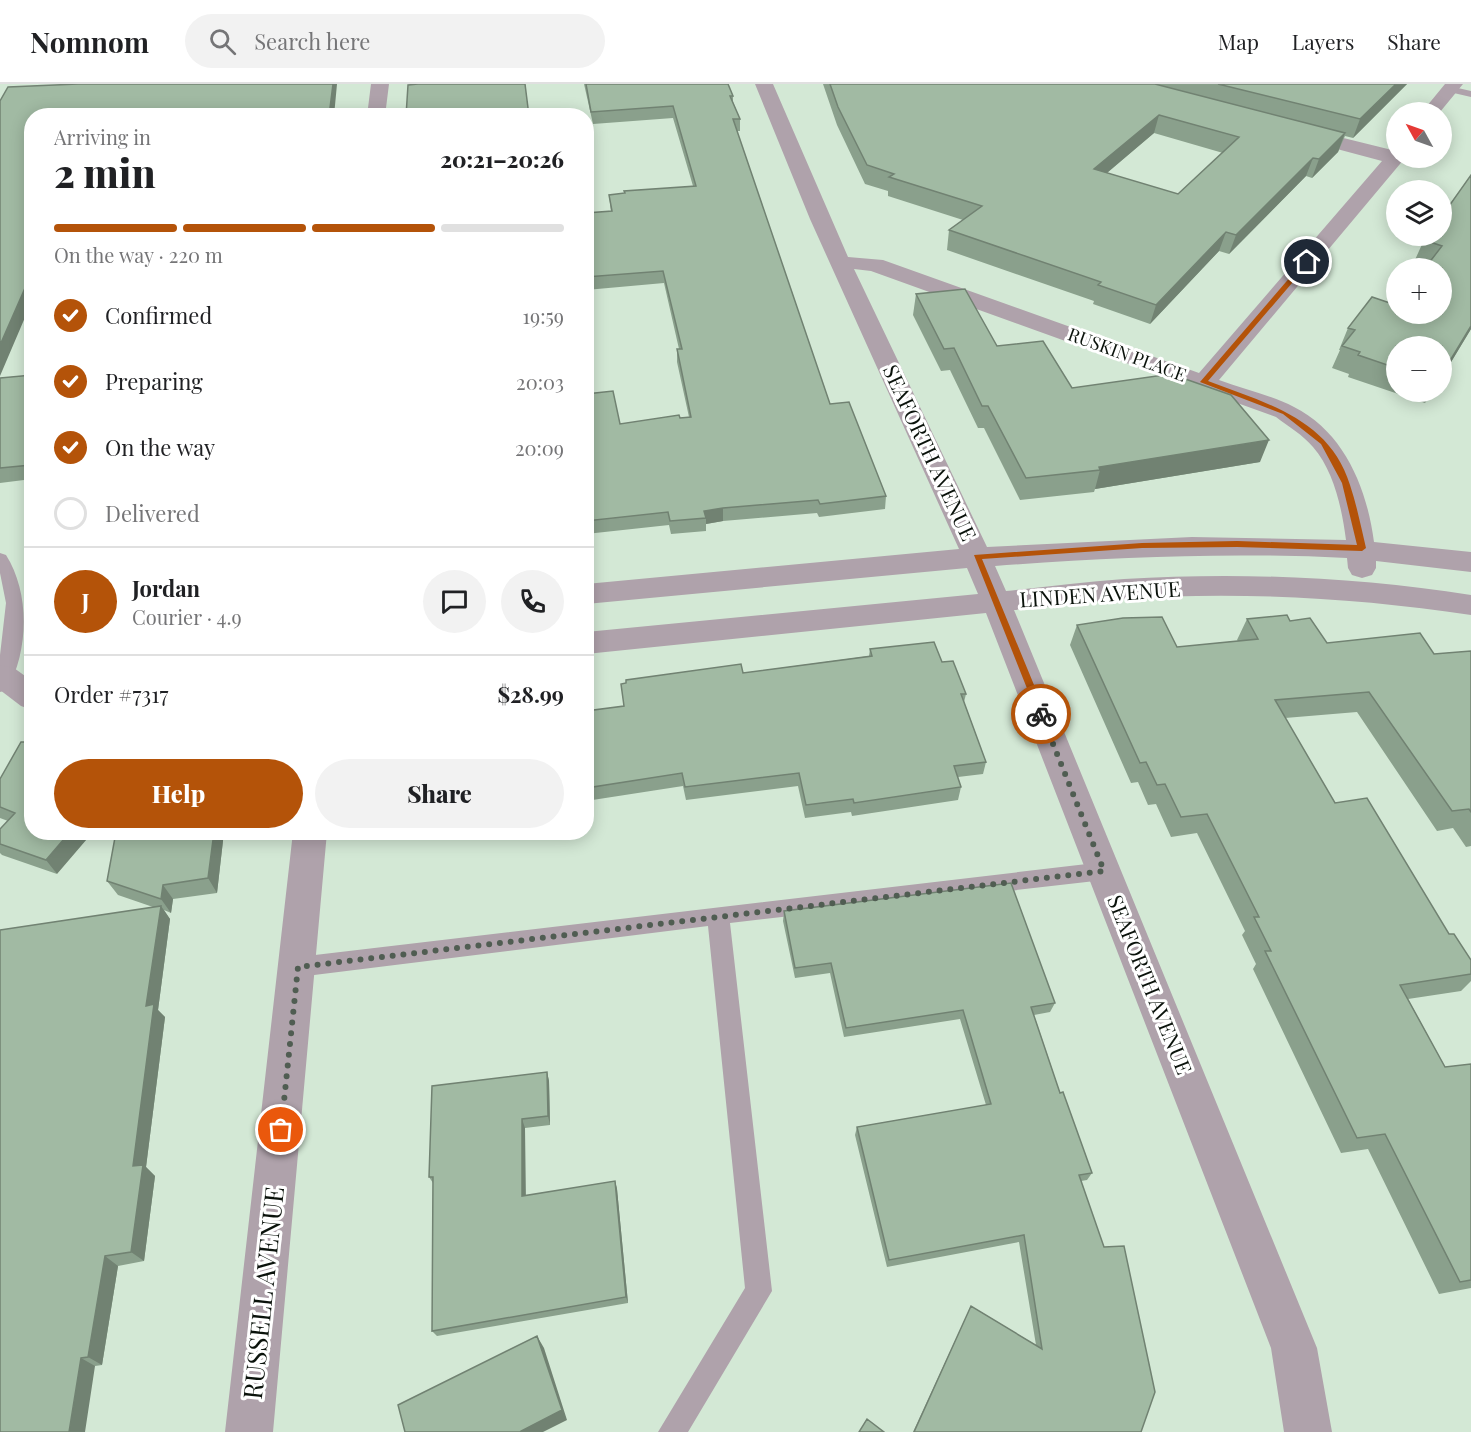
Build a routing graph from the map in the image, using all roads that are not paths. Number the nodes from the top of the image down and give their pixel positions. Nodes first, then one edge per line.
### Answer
1 (380, 84) edge
2 (764, 84) edge
3 (1451, 86) edge
4 (1471, 94) edge
5 (1439, 102) edge
6 (377, 108) edge
7 (1283, 129) edge
8 (1386, 155) edge
9 (1387, 168) edge
10 (842, 264) junction
11 (1204, 382) junction
12 (1362, 548) junction
13 (976, 557) junction
14 (0, 559) edge
15 (1471, 562) edge
16 (1362, 591) junction
17 (594, 593) edge
18 (997, 603) junction
19 (1471, 605) edge
20 (594, 642) edge
21 (9, 676) edge
22 (24, 690) edge
23 (309, 840) edge
24 (1104, 871) junction
25 (718, 915) junction
26 (298, 967) junction
27 (249, 1432) edge
28 (672, 1432) edge
29 (1308, 1432) edge

1 - 6 street
2 - 10 street, SEAFORTH AVENUE
3 - 4 lane
3 - 5 street
7 - 8 street
9 - 11 street
10 - 11 street, RUSKIN PLACE
10 - 13 street, SEAFORTH AVENUE
11 - 12 street, RUSKIN PLACE
12 - 13 street
12 - 15 street
12 - 16 street, RUSKIN PLACE
13 - 17 street
13 - 18 street, SEAFORTH AVENUE
14 - 21 lane
16 - 18 street, LINDEN AVENUE
16 - 19 street, LINDEN AVENUE
18 - 20 street, LINDEN AVENUE
18 - 24 street, SEAFORTH AVENUE
21 - 22 street
23 - 26 street, RUSSELL AVENUE
24 - 25 lane
24 - 29 street, SEAFORTH AVENUE
25 - 26 lane
25 - 28 lane
26 - 27 street, RUSSELL AVENUE

